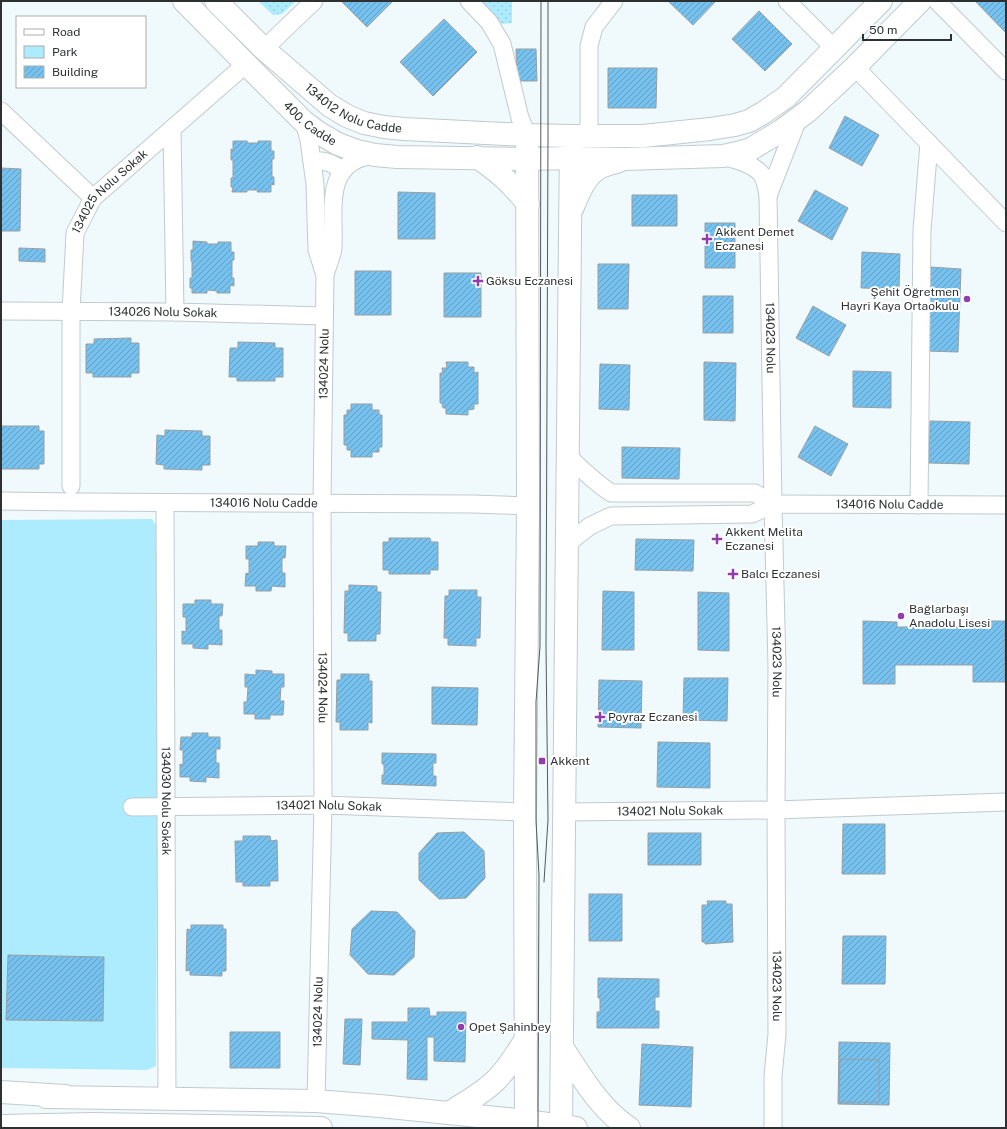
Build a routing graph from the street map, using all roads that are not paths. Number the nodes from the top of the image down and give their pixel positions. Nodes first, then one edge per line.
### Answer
1 (184, 1) edge
2 (216, 1) edge
3 (314, 1) edge
4 (469, 1) edge
5 (614, 1) edge
6 (787, 1) edge
7 (881, 1) edge
8 (920, 1) edge
9 (938, 1) edge
10 (834, 48) junction
11 (264, 49) junction
12 (246, 64) junction
13 (855, 67) junction
14 (1006, 71) edge
15 (1, 111) edge
16 (798, 119) junction
17 (304, 122) junction
18 (172, 129) junction
19 (527, 135) junction
20 (580, 136) junction
21 (929, 144) junction
22 (375, 155) junction
23 (723, 156) junction
24 (477, 157) junction
25 (571, 158) junction
26 (527, 159) junction
27 (625, 159) junction
28 (312, 161) junction
29 (343, 171) junction
30 (768, 196) junction
31 (93, 198) junction
32 (528, 204) junction
33 (570, 214) junction
34 (1006, 223) edge
35 (325, 275) junction
36 (1, 311) edge
37 (71, 312) junction
38 (175, 312) junction
39 (324, 316) junction
40 (568, 456) junction
41 (71, 486) dead end
42 (1, 501) edge
43 (165, 503) junction
44 (322, 503) junction
45 (773, 504) junction
46 (919, 505) junction
47 (1006, 505) edge
48 (528, 506) junction
49 (568, 543) junction
50 (1006, 802) edge
51 (323, 805) junction
52 (132, 807) dead end
53 (166, 807) junction
54 (776, 810) junction
55 (525, 812) junction
56 (564, 812) junction
57 (526, 1039) junction
58 (562, 1047) junction
59 (1, 1092) edge
60 (65, 1096) junction
61 (1, 1097) edge
62 (167, 1098) junction
63 (316, 1101) junction
64 (449, 1113) junction
65 (93, 1124) junction
66 (526, 1125) edge
67 (1, 1126) edge
68 (60, 1128) edge
69 (321, 1128) edge
70 (566, 1128) edge
71 (629, 1128) edge
72 (772, 1128) edge

1 - 12 main road, 400. Cadde
2 - 11 main road, 134012 Nolu Cadde
3 - 11 street
4 - 19 street
5 - 20 street
6 - 10 street
7 - 10 main road, 134012 Nolu Cadde
8 - 13 main road
9 - 14 street
10 - 20 main road, 134012 Nolu Cadde
11 - 19 main road, 134012 Nolu Cadde
12 - 17 main road, 400. Cadde
12 - 18 street, 134025 Nolu Sokak
13 - 16 main road
13 - 21 street
15 - 31 street
16 - 23 main road
16 - 30 street
17 - 22 main road, 400. Cadde
17 - 28 street, 134024 Nolu
18 - 31 street, 134025 Nolu Sokak
18 - 38 street
19 - 20 main road, 134012 Nolu Cadde
19 - 26 main road
20 - 25 main road
21 - 34 street
21 - 46 street
22 - 24 main road, 400. Cadde
22 - 29 street, 134024 Nolu
23 - 27 main road
23 - 30 street
24 - 26 main road, 400. Cadde
24 - 32 main road
25 - 26 main road, 400. Cadde
25 - 27 main road, 400. Cadde
25 - 33 main road
26 - 32 main road
27 - 33 main road
28 - 29 street
28 - 35 street, 134024 Nolu
29 - 35 street, 134024 Nolu
30 - 45 street, 134023 Nolu
31 - 37 street, 134025 Nolu Sokak
32 - 48 main road
33 - 40 main road
35 - 39 street, 134024 Nolu
36 - 37 street, 134026 Nolu Sokak
37 - 38 street, 134026 Nolu Sokak
37 - 41 street, 134025 Nolu Sokak
38 - 39 street, 134026 Nolu Sokak
39 - 44 street, 134024 Nolu
40 - 45 street
40 - 49 main road
42 - 43 street, 134016 Nolu Cadde
43 - 44 street, 134016 Nolu Cadde
43 - 53 street, 134030 Nolu Sokak
44 - 48 street, 134016 Nolu Cadde
44 - 51 street, 134024 Nolu
45 - 46 street, 134016 Nolu Cadde
45 - 49 street
45 - 54 street, 134023 Nolu
46 - 47 street, 134016 Nolu Cadde
48 - 55 main road
49 - 56 main road
50 - 54 street, 134021 Nolu Sokak
51 - 53 street, 134021 Nolu Sokak
51 - 55 street, 134021 Nolu Sokak
51 - 63 street, 134024 Nolu
52 - 53 street, 134021 Nolu Sokak
53 - 62 street, 134030 Nolu Sokak
54 - 56 street, 134021 Nolu Sokak
54 - 72 street, 134023 Nolu
55 - 57 main road
56 - 58 main road
57 - 64 main road
57 - 66 main road
58 - 70 main road
58 - 71 main road
59 - 60 main road
60 - 61 main road
60 - 62 main road
62 - 63 main road
63 - 64 main road
64 - 66 main road
65 - 67 main road
65 - 68 main road
65 - 69 main road
66 - 70 main road

